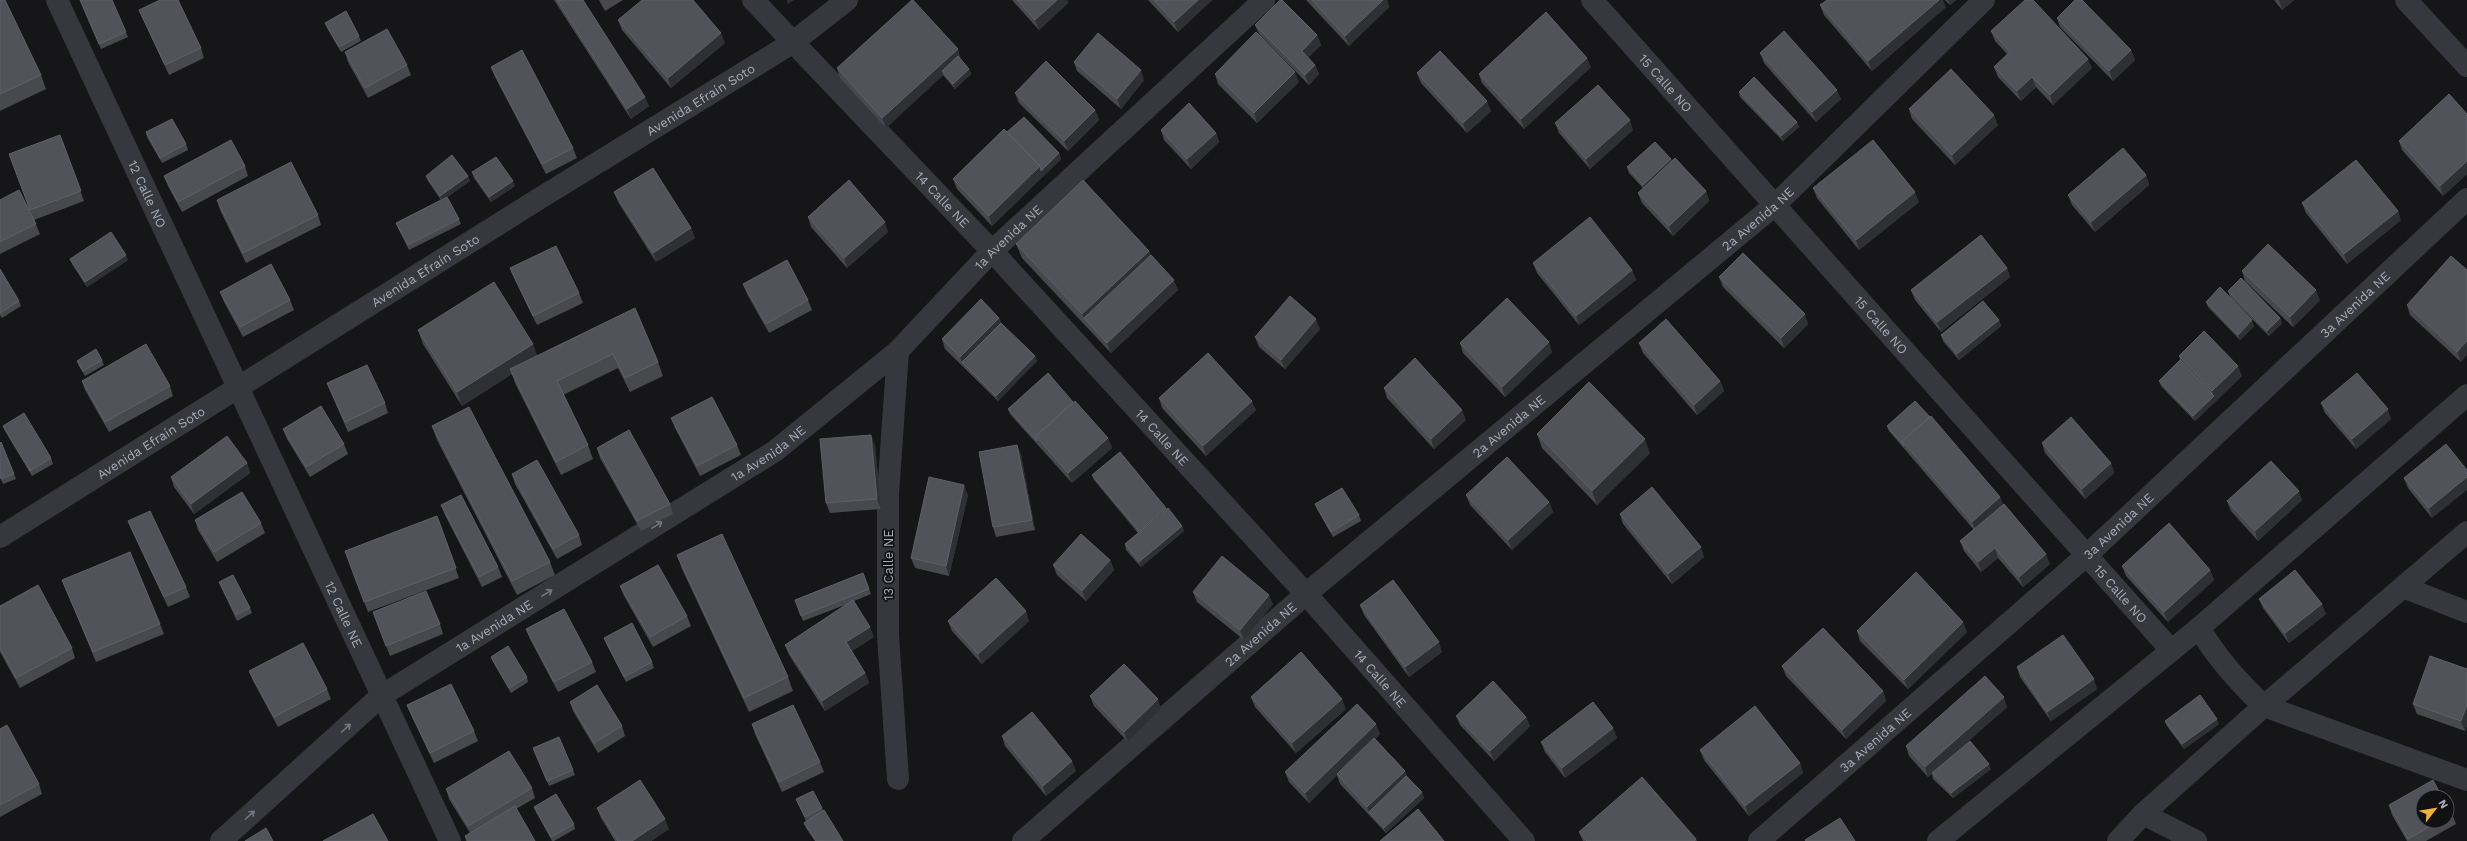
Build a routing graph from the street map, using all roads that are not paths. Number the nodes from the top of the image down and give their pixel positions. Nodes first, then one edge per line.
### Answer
1 (57, 0) edge
2 (753, 0) edge
3 (847, 0) edge
4 (1264, 0) edge
5 (1592, 0) edge
6 (1984, 0) edge
7 (2406, 0) edge
8 (792, 43) junction
9 (2467, 66) edge
10 (2467, 199) edge
11 (1776, 204) junction
12 (992, 251) junction
13 (898, 351) junction
14 (236, 388) junction
15 (2467, 395) edge
16 (2467, 532) edge
17 (0, 537) edge
18 (2087, 555) junction
19 (2403, 587) junction
20 (1306, 594) junction
21 (2467, 612) edge
22 (2199, 628) junction
23 (2171, 650) junction
24 (382, 696) junction
25 (2264, 706) junction
26 (898, 779) dead end
27 (2467, 780) edge
28 (2143, 814) junction
29 (221, 841) edge
30 (450, 841) edge
31 (1023, 841) edge
32 (1524, 841) edge
33 (1759, 841) edge
34 (1938, 841) edge
35 (2118, 841) edge
36 (2196, 841) edge

1 - 14 street, 12 Calle NO
2 - 8 street, 14 Calle NE
3 - 8 street, Avenida Efraín Soto
4 - 12 street, 1a Avenida NE
5 - 11 street, 15 Calle NO
6 - 11 street, 2a Avenida NE
7 - 9 street
8 - 12 street, 14 Calle NE
8 - 14 street, Avenida Efraín Soto
10 - 18 street, 3a Avenida NE
11 - 18 street, 15 Calle NO
11 - 20 street, 2a Avenida NE
12 - 13 street, 1a Avenida NE
12 - 20 street, 14 Calle NE
24 -> 13 street, 1a Avenida NE
13 - 26 street, 13 Calle NE
14 - 17 street, Avenida Efraín Soto
14 - 24 street, 12 Calle NE
15 - 22 street
16 - 19 street
18 - 23 street, 15 Calle NO
18 - 33 street, 3a Avenida NE
19 - 21 street
19 - 25 street
20 - 31 street, 2a Avenida NE
20 - 32 street, 14 Calle NE
22 - 23 street
22 - 25 street
23 - 34 street
29 -> 24 street, 1a Avenida NE
24 - 30 street, 12 Calle NE
25 - 27 street
25 - 28 street
28 - 35 street
28 - 36 street

